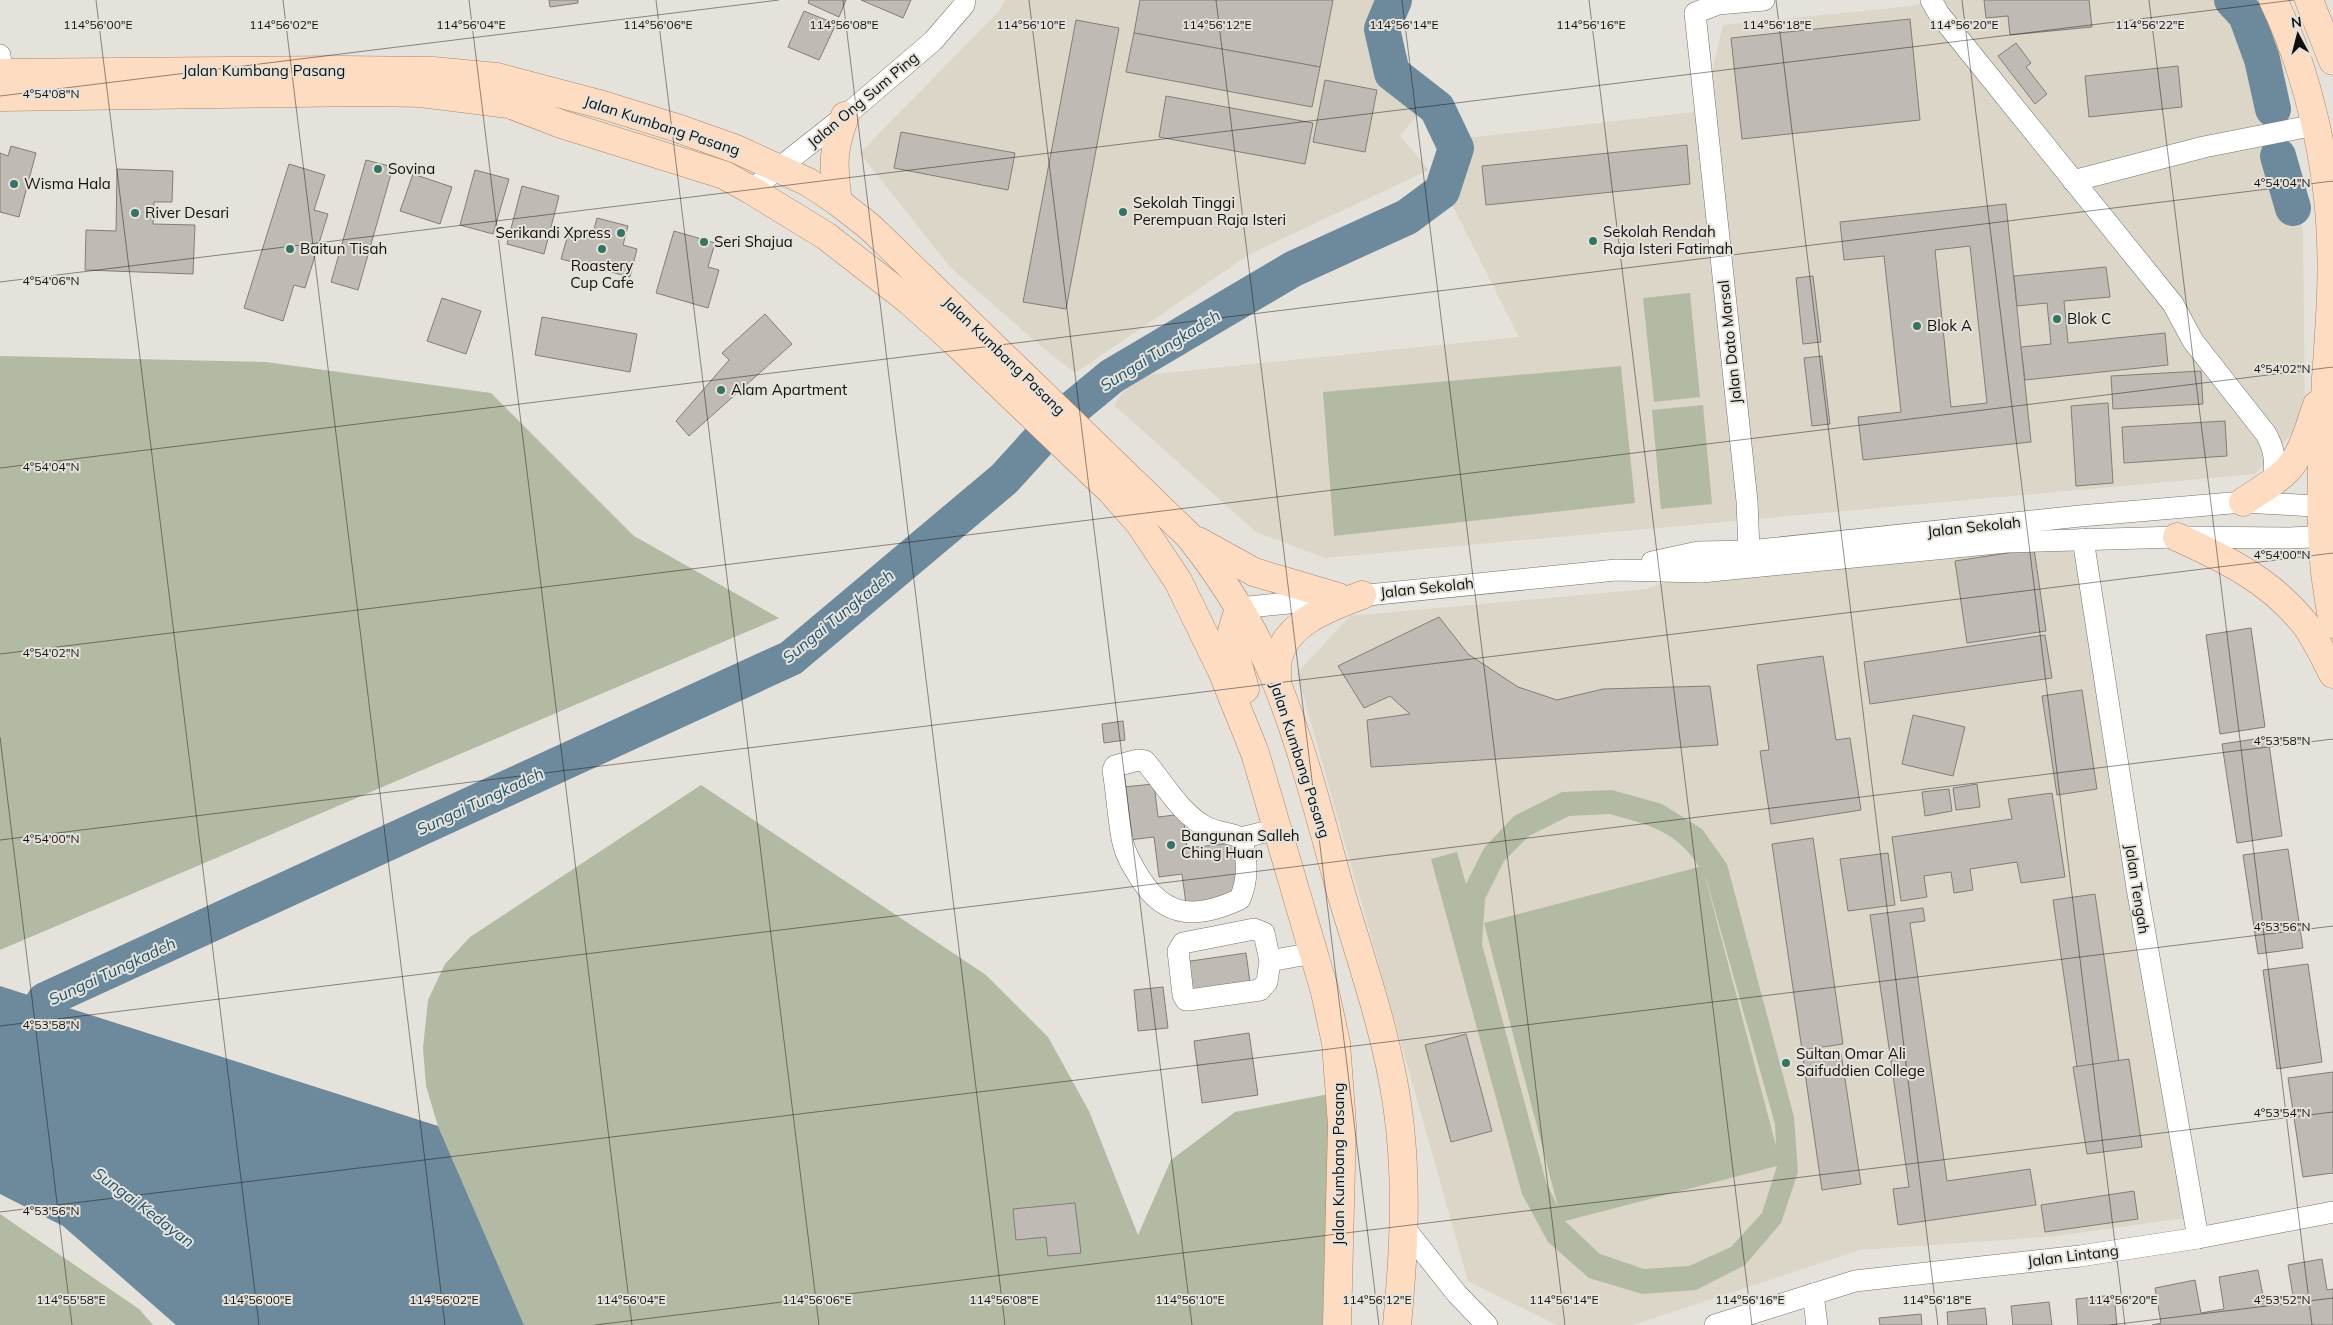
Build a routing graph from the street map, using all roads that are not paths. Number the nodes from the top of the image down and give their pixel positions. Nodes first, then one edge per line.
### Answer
1 (965, 0) edge
2 (1764, 0) edge
3 (1931, 0) edge
4 (2273, 0) edge
5 (2309, 0) edge
6 (2333, 61) edge
7 (0, 74) edge
8 (845, 116) junction
9 (2315, 125) junction
10 (779, 168) junction
11 (2073, 181) junction
12 (751, 190) junction
13 (838, 202) junction
14 (2331, 350) edge
15 (2326, 379) junction
16 (1022, 389) junction
17 (1088, 454) junction
18 (2273, 481) junction
19 (2243, 502) junction
20 (2328, 506) edge
21 (2328, 536) edge
22 (1190, 537) junction
23 (2177, 537) junction
24 (2083, 539) junction
25 (1749, 552) junction
26 (1160, 553) junction
27 (1616, 570) junction
28 (1350, 596) junction
29 (1238, 608) junction
30 (2333, 624) edge
31 (2333, 674) edge
32 (1276, 682) junction
33 (1255, 753) junction
34 (1277, 829) junction
35 (1241, 838) junction
36 (1313, 953) junction
37 (1270, 961) junction
38 (2333, 1212) edge
39 (1403, 1226) junction
40 (2198, 1238) junction
41 (1813, 1294) junction
42 (1398, 1324) edge
43 (1337, 1325) edge
44 (1487, 1325) edge
45 (1715, 1325) edge
46 (1818, 1325) edge

1 - 8 street, Jalan Ong Sum Ping
2 - 25 street, Jalan Dato Marsal
3 - 11 street
4 - 9 main road
5 - 6 main road
7 - 10 main road, Jalan Kumbang Pasang
7 - 12 main road, Jalan Kumbang Pasang
8 - 10 street, Jalan Ong Sum Ping
8 - 13 main road
9 - 11 street
9 - 14 main road
10 - 12 street, Jalan Ong Sum Ping
10 - 13 main road, Jalan Kumbang Pasang
11 - 18 street
12 - 16 main road, Jalan Kumbang Pasang
13 - 16 main road, Jalan Kumbang Pasang
14 - 15 main road
15 - 18 main road
15 - 20 main road
16 - 17 main road, Jalan Kumbang Pasang
17 - 22 main road, Jalan Kumbang Pasang
17 - 26 main road, Jalan Kumbang Pasang
18 - 19 main road
19 - 20 street, Jalan Sekolah
19 - 25 street, Jalan Sekolah
20 - 21 main road
21 - 23 street, Jalan Sekolah
21 - 30 main road
22 - 28 main road
22 - 29 main road, Jalan Kumbang Pasang
23 - 24 street, Jalan Sekolah
23 - 31 main road
24 - 27 street, Jalan Sekolah
24 - 40 street, Jalan Tengah
25 - 27 street, Jalan Sekolah
26 - 29 main road
26 - 33 main road, Jalan Kumbang Pasang
27 - 28 street, Jalan Sekolah
28 - 29 street, Jalan Sekolah
28 - 32 main road
29 - 32 main road, Jalan Kumbang Pasang
29 - 33 main road
32 - 39 main road, Jalan Kumbang Pasang
33 - 34 main road, Jalan Kumbang Pasang
34 - 35 street
34 - 36 main road, Jalan Kumbang Pasang
35 - 35 street
36 - 37 street
36 - 43 main road, Jalan Kumbang Pasang
37 - 37 street
38 - 40 street, Jalan Lintang
39 - 42 main road, Jalan Kumbang Pasang
39 - 44 street
40 - 41 street, Jalan Lintang
41 - 45 street, Jalan Lintang
41 - 46 street

